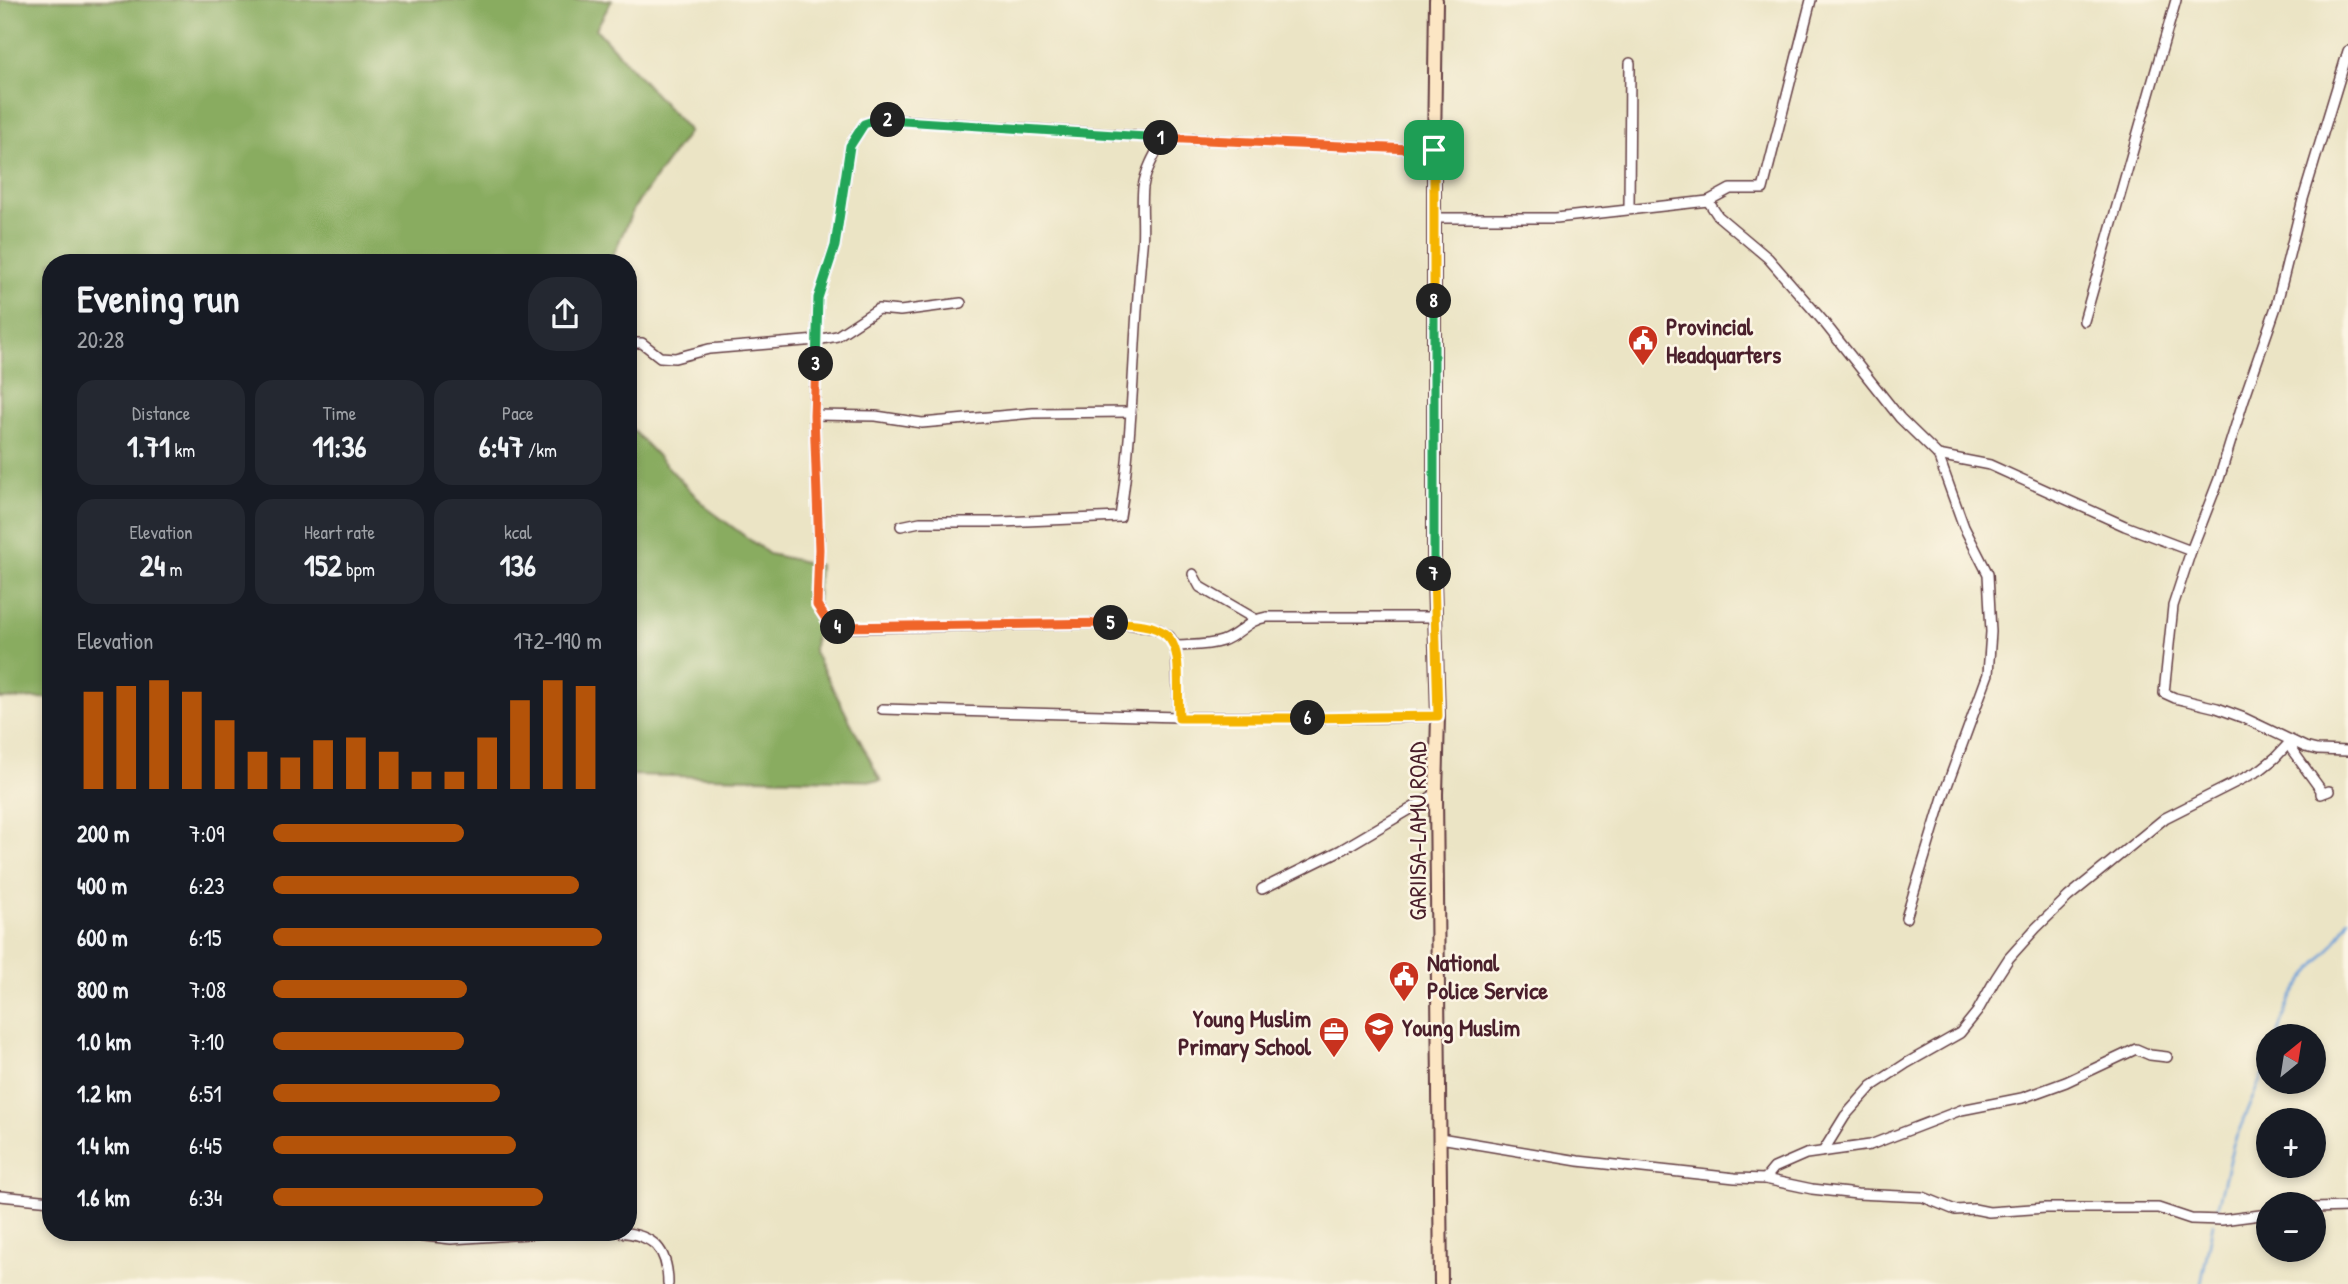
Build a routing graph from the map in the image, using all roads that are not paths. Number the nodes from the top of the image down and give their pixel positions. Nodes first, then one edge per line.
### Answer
1 (1436, 0) edge
2 (1811, 0) edge
3 (2176, 0) edge
4 (2348, 51) edge
5 (1630, 63) dead end
6 (1164, 138) junction
7 (1434, 150) junction
8 (1708, 201) junction
9 (1629, 209) junction
10 (1434, 218) junction
11 (961, 303) dead end
12 (2084, 321) dead end
13 (817, 340) junction
14 (637, 343) edge
15 (1130, 412) junction
16 (814, 415) junction
17 (1937, 455) junction
18 (901, 526) dead end
19 (2191, 551) junction
20 (1193, 574) dead end
21 (1436, 617) junction
22 (1255, 619) junction
23 (1176, 646) junction
24 (882, 709) dead end
25 (1438, 716) junction
26 (1179, 718) junction
27 (2292, 741) junction
28 (2348, 751) edge
29 (2329, 791) dead end
30 (1436, 794) junction
31 (1262, 889) dead end
32 (1906, 918) dead end
33 (2167, 1058) dead end
34 (1440, 1138) junction
35 (1824, 1150) junction
36 (1765, 1179) junction
37 (0, 1196) edge
38 (42, 1200) edge
39 (2348, 1207) edge
40 (2326, 1208) edge
41 (2256, 1216) edge
42 (637, 1236) edge
43 (668, 1284) edge
44 (1441, 1284) edge

1 - 7 street, GARIISA-LAMU ROAD
2 - 8 street
3 - 12 street
4 - 19 street
5 - 9 street
6 - 7 street
6 - 13 street
6 - 15 street
7 - 10 street, GARIISA-LAMU ROAD
8 - 9 street
8 - 17 street
9 - 10 street
10 - 21 street, GARIISA-LAMU ROAD
11 - 13 street
13 - 14 street
13 - 16 street
15 - 16 street
15 - 18 street
16 - 23 street
17 - 19 street
17 - 32 street
19 - 27 street
20 - 22 street
21 - 22 street
21 - 25 street, GARIISA-LAMU ROAD
22 - 23 street
23 - 26 street
24 - 26 street
25 - 26 street
25 - 30 street, GARIISA-LAMU ROAD
27 - 28 street
27 - 29 street
27 - 35 street
30 - 31 street
30 - 34 street, GARIISA-LAMU ROAD
33 - 35 street
34 - 36 street
34 - 44 street, GARIISA-LAMU ROAD
35 - 36 street
36 - 41 street
37 - 38 street
39 - 40 street
42 - 43 street

